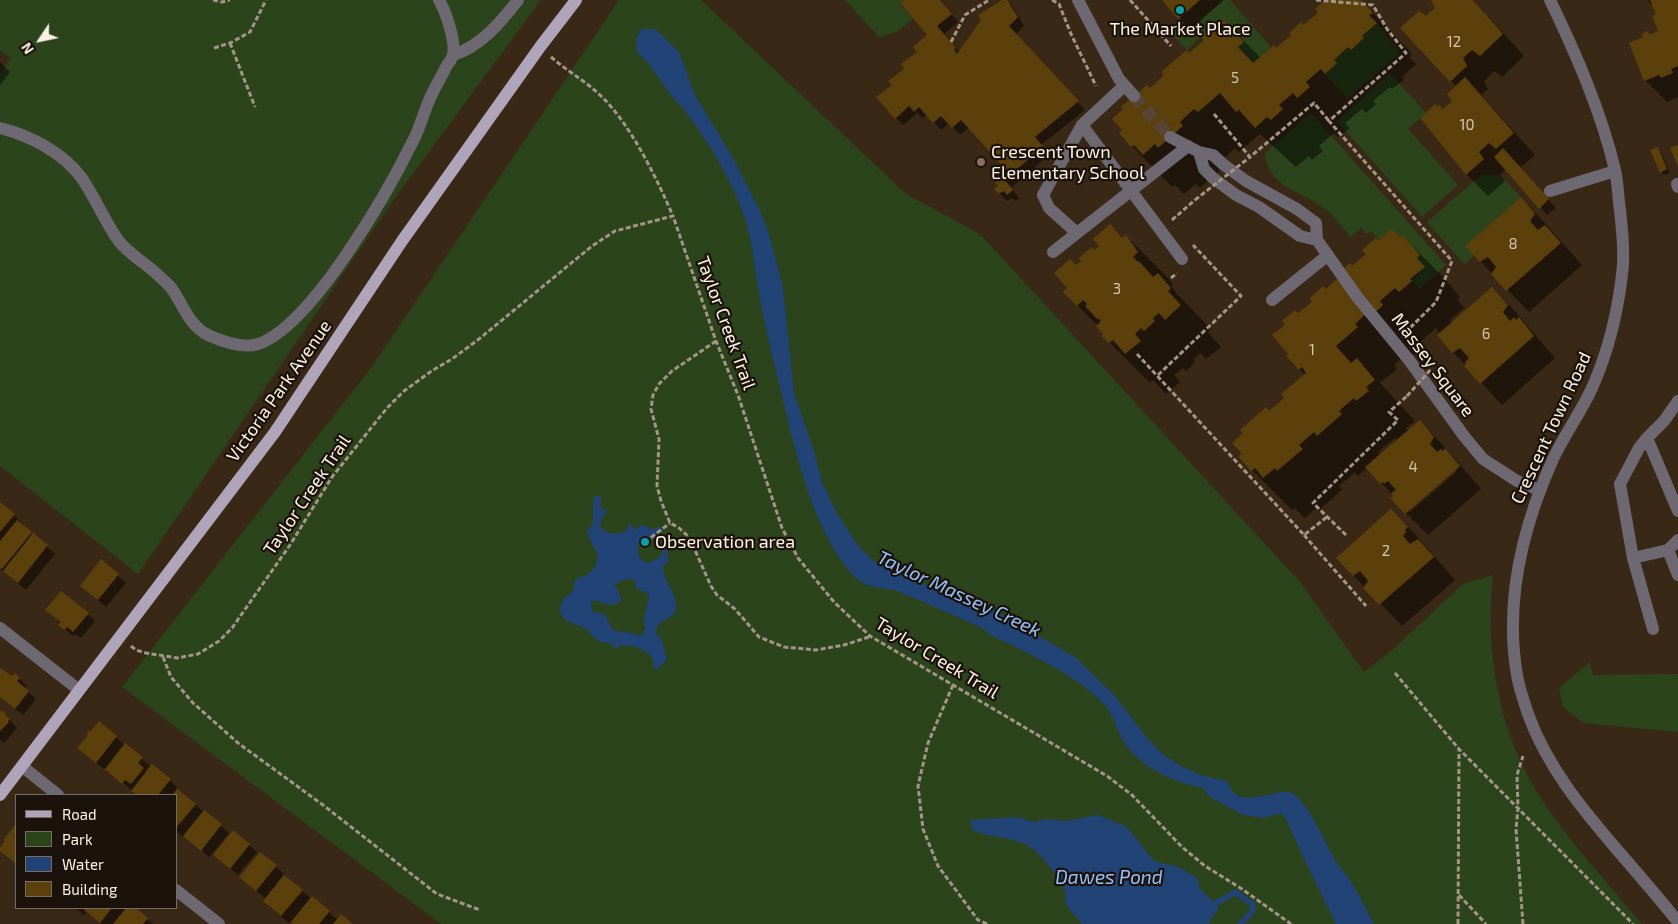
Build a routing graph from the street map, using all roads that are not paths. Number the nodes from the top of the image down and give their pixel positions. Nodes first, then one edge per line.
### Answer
1 (439, 0) edge
2 (518, 0) edge
3 (576, 0) edge
4 (1078, 0) edge
5 (1550, 0) edge
6 (453, 55) junction
7 (1124, 86) junction
8 (1134, 96) tunnel mouth
9 (1082, 125) junction
10 (0, 128) edge
11 (1170, 137) tunnel mouth
12 (1194, 149) junction
13 (1615, 171) junction
14 (1131, 191) junction
15 (1550, 191) dead end
16 (1077, 232) junction
17 (1317, 240) junction
18 (1053, 252) dead end
19 (1328, 255) junction
20 (1182, 259) dead end
21 (1272, 300) dead end
22 (1678, 401) edge
23 (1678, 415) edge
24 (1664, 421) junction
25 (1647, 438) junction
26 (1540, 490) junction
27 (1678, 511) edge
28 (1678, 540) edge
29 (1668, 550) junction
30 (1634, 558) junction
31 (1678, 575) edge
32 (0, 628) edge
33 (1653, 629) dead end
34 (79, 690) junction
35 (23, 767) junction
36 (57, 794) edge
37 (0, 795) edge
38 (178, 892) edge
39 (1678, 922) edge
40 (219, 924) edge

1 - 6 street
2 - 6 street
3 - 34 main road, Victoria Park Avenue
4 - 7 street
5 - 13 street, Crescent Town Road
6 - 10 street
7 - 8 street
7 - 9 street
9 - 14 street
9 - 16 street
11 - 12 street, Massey Square
12 - 14 street
12 - 17 street
12 - 17 street, Massey Square
13 - 15 street
13 - 26 street, Crescent Town Road
14 - 16 street
14 - 20 street
16 - 18 street
17 - 19 street, Massey Square
19 - 21 street
19 - 26 street, Massey Square
22 - 24 street
23 - 24 street
24 - 25 street
25 - 27 street
25 - 30 street
26 - 39 street, Crescent Town Road
28 - 29 street
29 - 30 street
29 - 31 street
30 - 33 street
32 - 34 street
34 - 35 main road, Victoria Park Avenue
35 - 36 street
35 - 37 main road, Victoria Park Avenue
38 - 40 street

